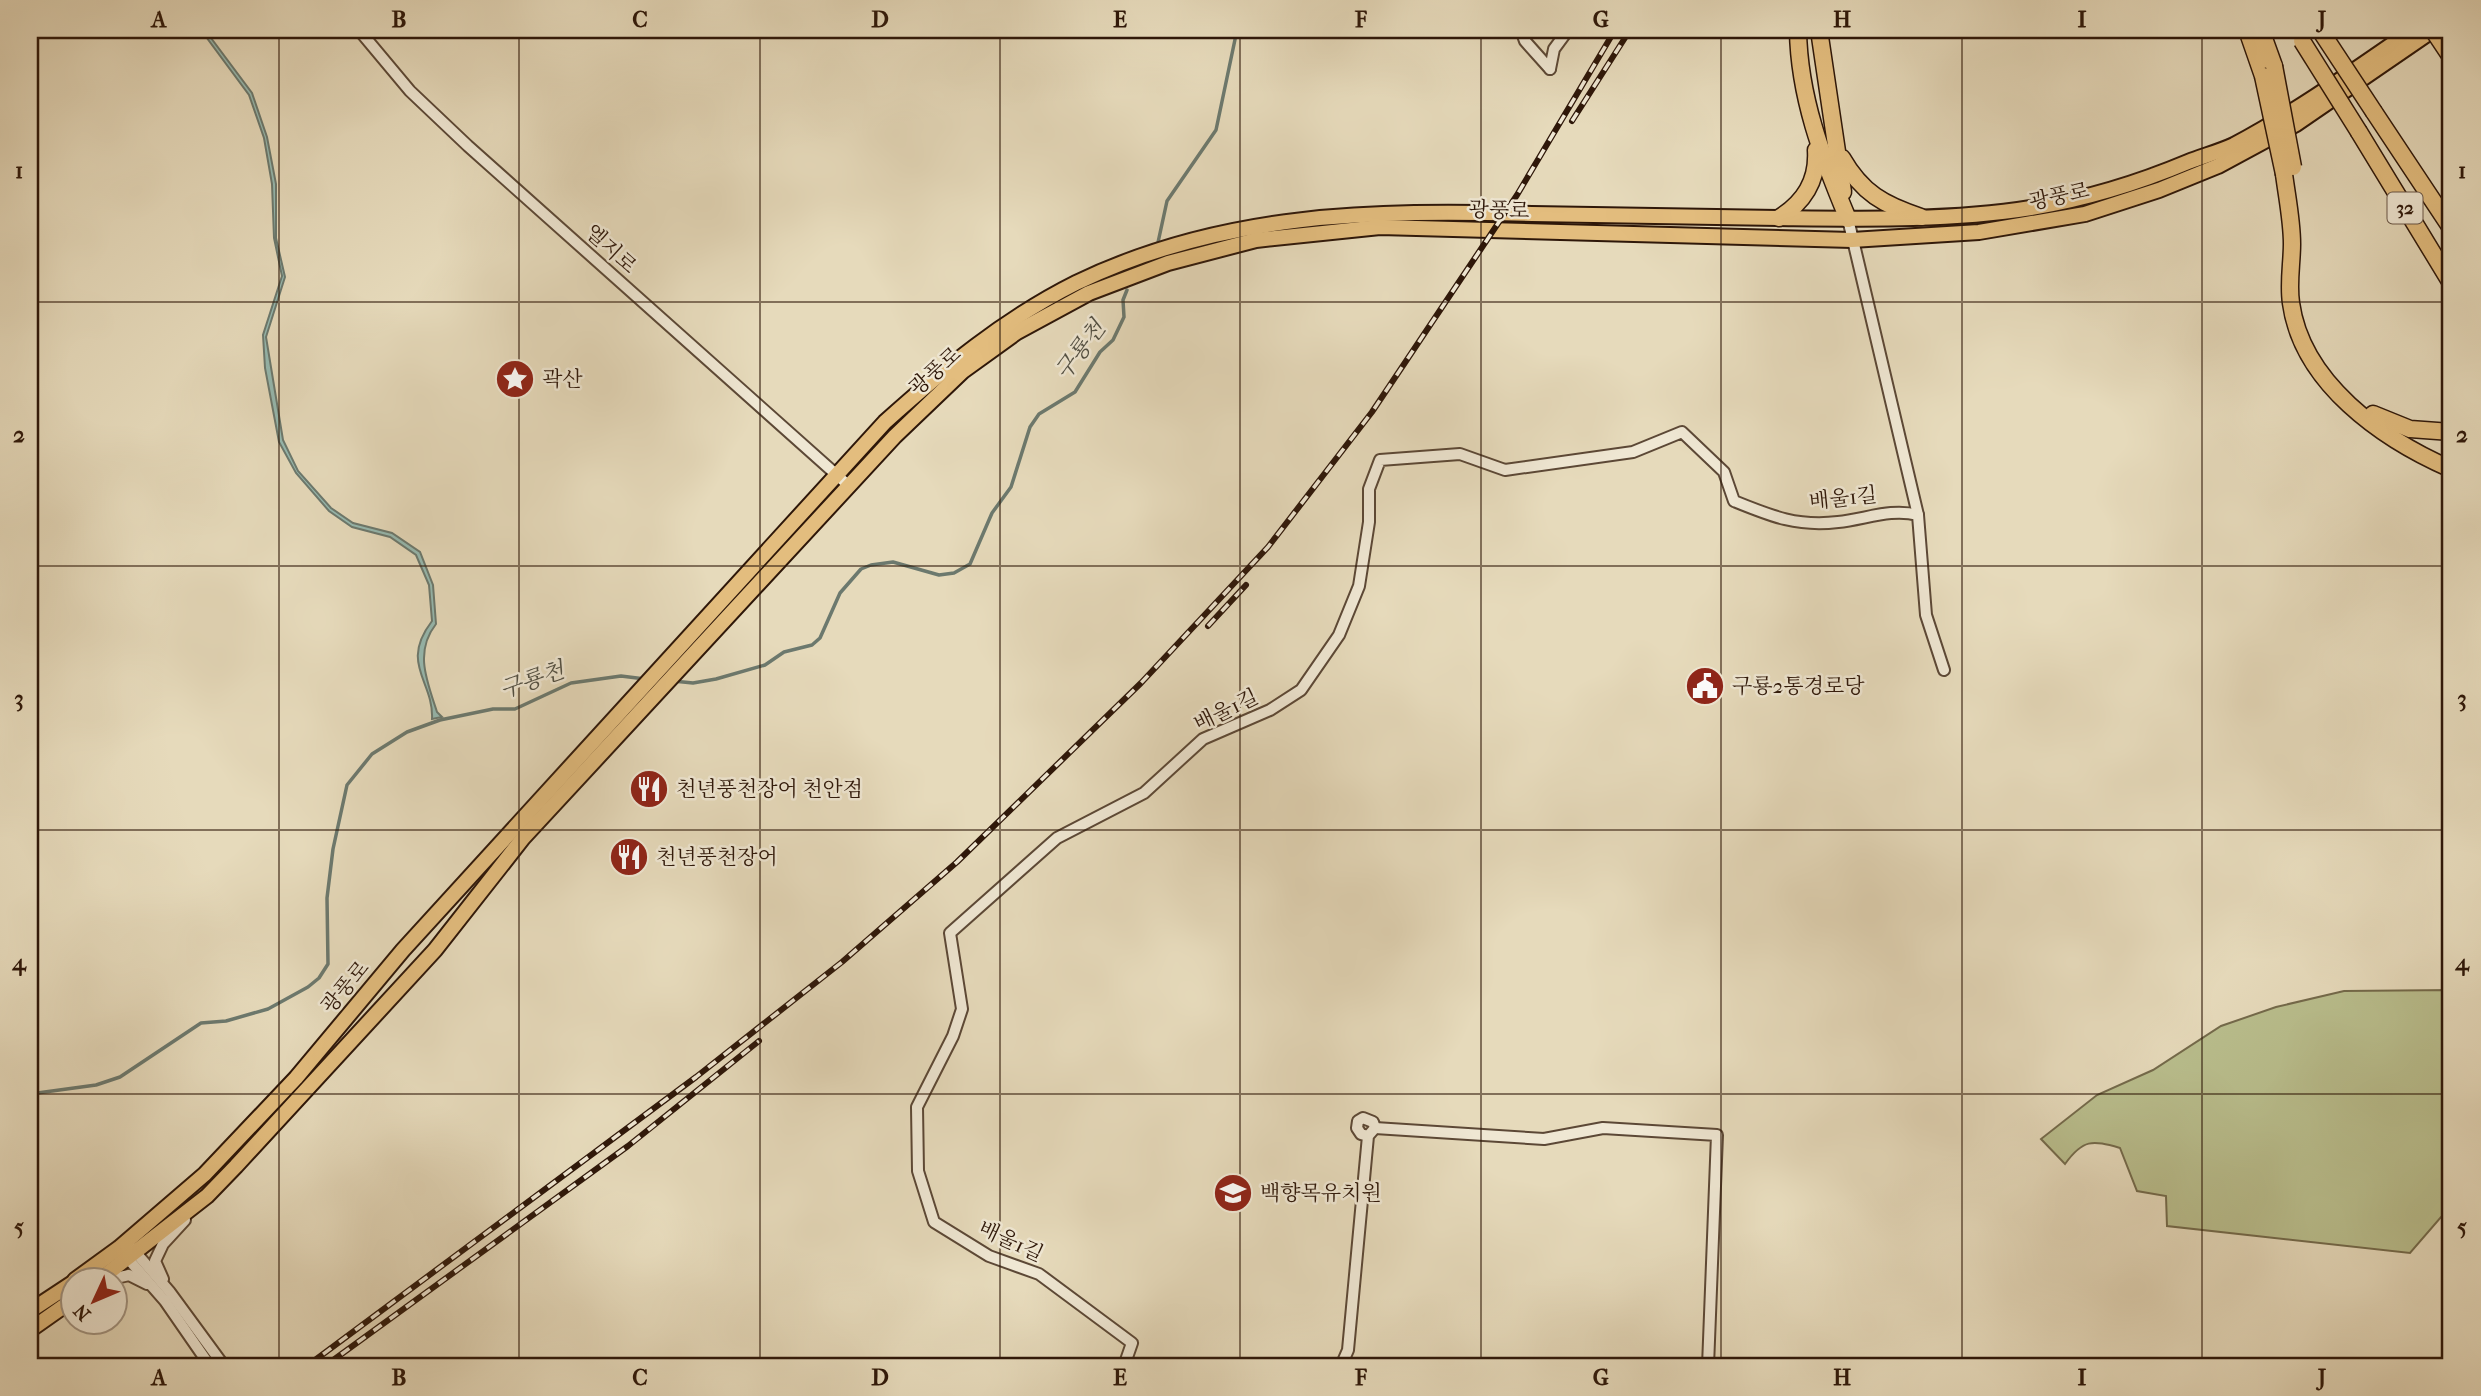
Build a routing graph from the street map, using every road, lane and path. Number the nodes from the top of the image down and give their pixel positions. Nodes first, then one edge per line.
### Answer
1 (359, 30) edge
2 (1521, 30) edge
3 (1567, 30) edge
4 (1798, 30) edge
5 (1818, 30) edge
6 (2250, 30) edge
7 (2320, 30) edge
8 (2413, 30) edge
9 (2433, 30) edge
10 (2442, 30) edge
11 (2298, 36) edge
12 (2451, 44) edge
13 (2451, 57) edge
14 (1812, 124) junction
15 (1837, 150) junction
16 (1922, 217) junction
17 (1779, 218) junction
18 (1848, 219) junction
19 (2451, 228) edge
20 (1852, 240) junction
21 (2451, 283) edge
22 (2328, 383) junction
23 (2451, 432) edge
24 (2451, 469) edge
25 (835, 475) junction
26 (848, 485) junction
27 (1918, 515) junction
28 (1944, 670) dead end
29 (207, 1196) junction
30 (128, 1250) junction
31 (100, 1266) edge
32 (113, 1266) edge
33 (130, 1275) edge
34 (60, 1291) edge
35 (167, 1296) junction
36 (60, 1309) edge
37 (30, 1311) edge
38 (30, 1330) edge
39 (210, 1366) edge
40 (224, 1366) edge
41 (1124, 1366) edge
42 (1341, 1366) edge
43 (1707, 1366) edge

1 - 25 street, 엘지로
2 - 3 street
4 - 14 highway
5 - 15 highway
6 - 22 highway, bridge
7 - 19 highway, 32, bridge
8 - 16 main road, 광풍로
9 - 13 highway, bridge
9 - 20 main road, 광풍로
10 - 12 highway
11 - 21 highway, 32, bridge
14 - 17 highway
14 - 18 highway
15 - 16 highway
15 - 18 highway
16 - 18 main road, 광풍로
17 - 18 main road, 광풍로
17 - 25 main road, 광풍로
18 - 20 street
20 - 26 main road, 광풍로
20 - 27 street
22 - 23 highway
22 - 24 highway
25 - 26 street, 엘지로
25 - 30 main road, 광풍로
26 - 29 main road, 광풍로
27 - 28 street
27 - 41 street, 배울1길
29 - 30 main road, 광풍로
29 - 35 street
30 - 31 main road, 광풍로
30 - 32 main road, 광풍로
30 - 35 street
33 - 35 street
34 - 37 main road, 광풍로
35 - 39 street
35 - 40 street
36 - 38 main road
42 - 43 street

